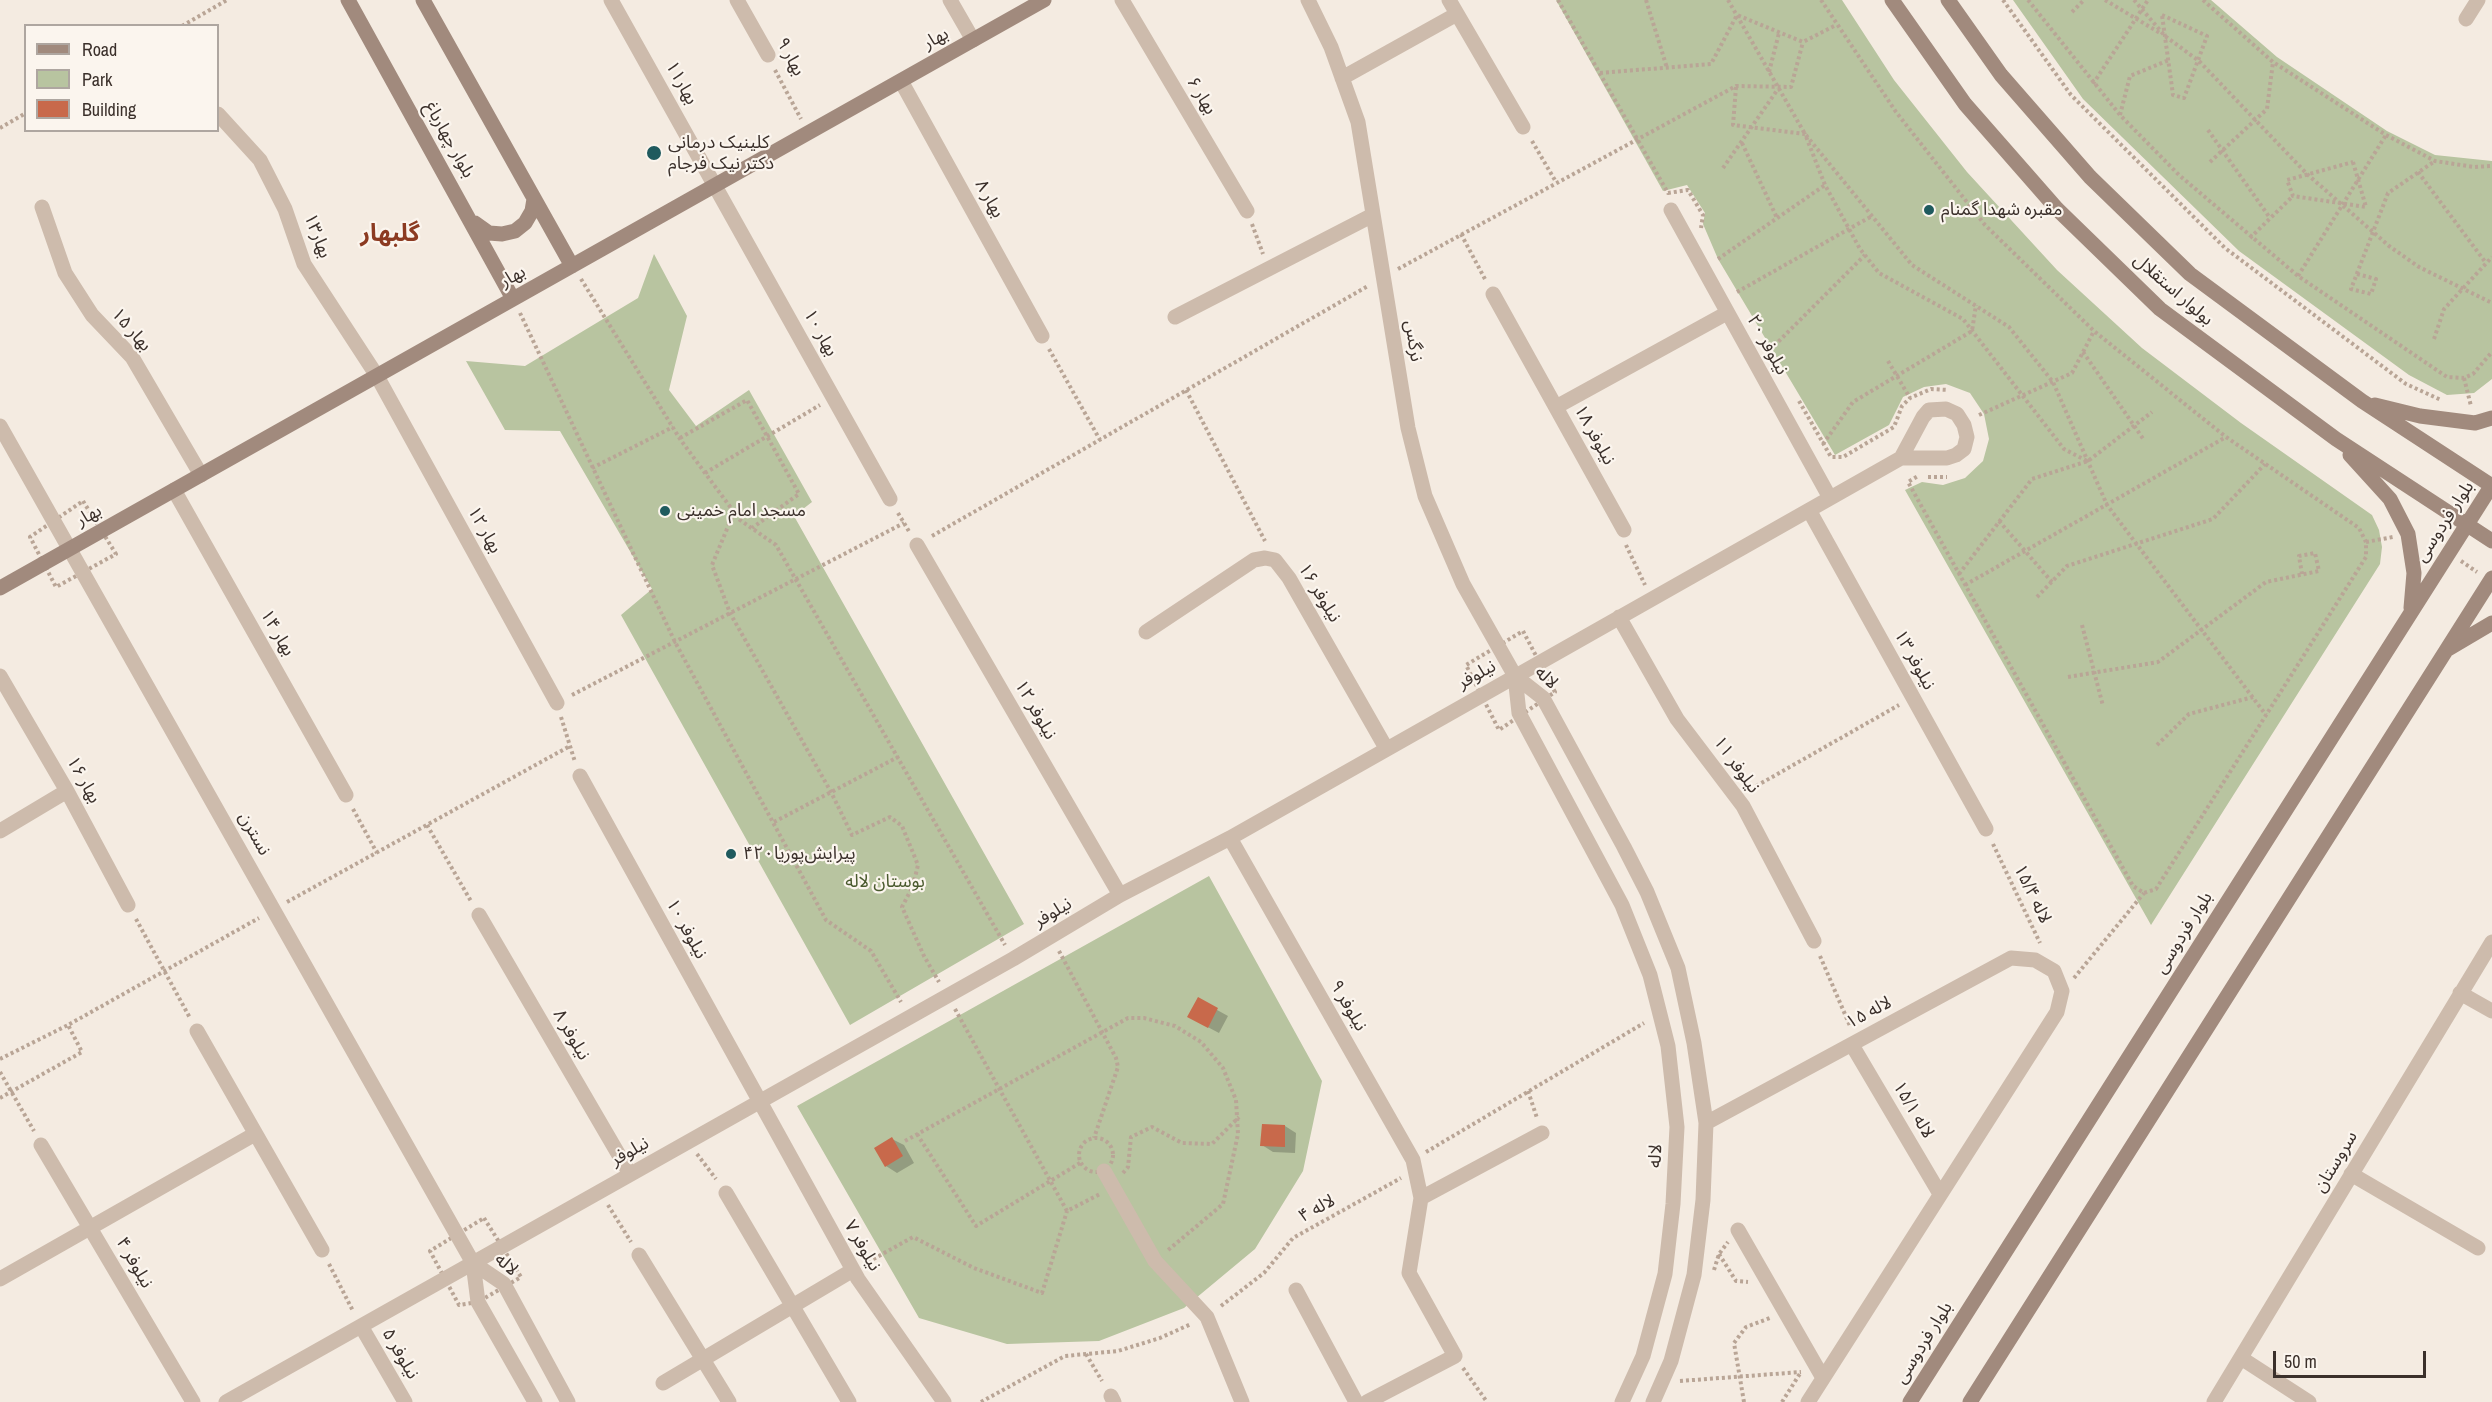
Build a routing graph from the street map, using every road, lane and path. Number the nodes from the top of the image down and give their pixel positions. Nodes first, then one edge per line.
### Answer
1 (227, 0) edge
2 (348, 0) edge
3 (423, 0) edge
4 (611, 0) edge
5 (737, 0) edge
6 (950, 0) edge
7 (1044, 0) edge
8 (1122, 0) edge
9 (1308, 0) edge
10 (1449, 0) edge
11 (1558, 0) edge
12 (1646, 0) edge
13 (1728, 0) edge
14 (1821, 0) edge
15 (1892, 0) edge
16 (1948, 0) edge
17 (2003, 0) edge
18 (2028, 0) edge
19 (2084, 0) edge
20 (2104, 0) edge
21 (2134, 0) edge
22 (2148, 0) edge
23 (2203, 0) edge
24 (2478, 0) edge
25 (2142, 10) junction
26 (2072, 12) dead end
27 (1457, 14) junction
28 (1737, 15) junction
29 (2136, 18) junction
30 (2466, 19) dead end
31 (185, 24) edge
32 (1836, 26) junction
33 (1779, 33) junction
34 (2165, 36) junction
35 (973, 40) junction
36 (1803, 42) junction
37 (768, 56) joint
38 (2169, 60) junction
39 (2199, 61) junction
40 (2273, 62) junction
41 (1667, 68) junction
42 (1769, 72) junction
43 (1600, 73) junction
44 (1342, 78) junction
45 (901, 81) junction
46 (2093, 84) junction
47 (1736, 86) junction
48 (1778, 88) junction
49 (24, 114) edge
50 (219, 115) edge
51 (2120, 115) junction
52 (2256, 120) junction
53 (0, 128) edge
54 (1523, 128) joint
55 (1751, 128) junction
56 (2208, 130) dead end
57 (808, 133) junction
58 (1804, 134) junction
59 (2386, 135) junction
60 (1636, 138) junction
61 (1741, 142) junction
62 (2223, 151) junction
63 (2434, 161) junction
64 (2210, 162) dead end
65 (2492, 166) edge
66 (1724, 168) dead end
67 (2418, 172) junction
68 (2307, 174) junction
69 (2358, 180) junction
70 (1556, 182) junction
71 (716, 185) junction
72 (1825, 185) junction
73 (2293, 196) junction
74 (534, 199) junction
75 (2342, 203) junction
76 (42, 207) dead end
77 (1671, 210) dead end
78 (1247, 211) joint
79 (1373, 215) junction
80 (469, 216) junction
81 (1872, 216) junction
82 (1777, 218) junction
83 (2270, 218) junction
84 (1849, 228) junction
85 (2373, 232) junction
86 (1461, 234) junction
87 (1706, 238) dead end
88 (2250, 238) junction
89 (1712, 248) dead end
90 (1865, 255) junction
91 (2492, 257) edge
92 (1718, 259) junction
93 (2486, 263) junction
94 (572, 266) junction
95 (1723, 267) dead end
96 (1269, 268) junction
97 (2357, 274) junction
98 (2298, 276) junction
99 (1383, 277) junction
100 (1732, 283) dead end
101 (2463, 288) junction
102 (1737, 292) junction
103 (1493, 294) joint
104 (513, 299) junction
105 (1742, 301) dead end
106 (2492, 303) edge
107 (1976, 305) junction
108 (1727, 313) junction
109 (1175, 317) dead end
110 (1972, 331) junction
111 (2094, 332) junction
112 (1042, 336) joint
113 (2434, 339) dead end
114 (1764, 340) dead end
115 (1770, 350) junction
116 (2083, 352) junction
117 (2492, 352) edge
118 (1775, 359) dead end
119 (1888, 361) dead end
120 (1897, 375) junction
121 (377, 376) junction
122 (2053, 382) junction
123 (1186, 390) junction
124 (1954, 392) dead end
125 (2022, 395) junction
126 (833, 397) junction
127 (1797, 397) dead end
128 (1910, 398) junction
129 (2362, 401) junction
130 (2445, 402) dead end
131 (1972, 405) dead end
132 (1556, 407) junction
133 (2463, 407) dead end
134 (2471, 408) dead end
135 (2152, 412) dead end
136 (1978, 415) junction
137 (2492, 418) edge
138 (1982, 425) dead end
139 (0, 426) edge
140 (2134, 426) junction
141 (673, 428) junction
142 (767, 437) junction
143 (2226, 437) junction
144 (680, 439) junction
145 (2336, 439) junction
146 (1100, 440) junction
147 (2144, 440) dead end
148 (1823, 444) junction
149 (1901, 458) junction
150 (2088, 461) junction
151 (2265, 464) junction
152 (592, 468) junction
153 (705, 473) junction
154 (201, 475) junction
155 (1952, 476) dead end
156 (2492, 486) edge
157 (174, 490) junction
158 (1830, 498) junction
159 (890, 499) joint
160 (2107, 505) junction
161 (1809, 510) junction
162 (734, 512) junction
163 (2000, 521) junction
164 (904, 523) junction
165 (2466, 524) junction
166 (752, 528) junction
167 (1624, 530) joint
168 (2492, 541) edge
169 (2136, 544) junction
170 (917, 545) junction
171 (71, 548) junction
172 (2025, 551) junction
173 (1275, 560) junction
174 (1959, 574) junction
175 (2302, 574) junction
176 (2492, 578) edge
177 (796, 579) junction
178 (2052, 582) junction
179 (1965, 585) junction
180 (0, 588) edge
181 (2037, 597) dead end
182 (1652, 599) junction
183 (2410, 612) junction
184 (730, 613) junction
185 (1619, 617) junction
186 (2492, 623) edge
187 (2082, 624) dead end
188 (2202, 630) junction
189 (1146, 632) dead end
190 (675, 642) junction
191 (2446, 651) junction
192 (2094, 672) junction
193 (0, 676) edge
194 (1515, 676) junction
195 (2068, 677) dead end
196 (2253, 697) junction
197 (1912, 698) junction
198 (557, 703) junction
199 (2103, 706) dead end
200 (2266, 715) junction
201 (2157, 745) dead end
202 (570, 746) junction
203 (1386, 748) junction
204 (898, 757) junction
205 (580, 776) joint
206 (67, 792) junction
207 (831, 792) junction
208 (346, 795) joint
209 (1737, 797) junction
210 (774, 822) junction
211 (427, 825) junction
212 (1986, 829) joint
213 (0, 831) edge
214 (1230, 838) junction
215 (377, 853) junction
216 (2144, 893) junction
217 (1120, 895) junction
218 (129, 905) joint
219 (274, 909) junction
220 (479, 915) joint
221 (1051, 937) junction
222 (1814, 941) joint
223 (2492, 942) edge
224 (1013, 959) junction
225 (2054, 971) junction
226 (163, 972) junction
227 (2062, 992) junction
228 (2460, 993) junction
229 (947, 995) junction
230 (2492, 1011) edge
231 (1659, 1014) junction
232 (910, 1017) junction
233 (68, 1025) junction
234 (197, 1031) joint
235 (1102, 1031) junction
236 (1852, 1045) junction
237 (0, 1059) edge
238 (0, 1072) edge
239 (999, 1089) junction
240 (1528, 1090) junction
241 (11, 1092) junction
242 (0, 1098) edge
243 (759, 1102) junction
244 (1239, 1117) junction
245 (1706, 1124) junction
246 (1542, 1133) joint
247 (255, 1134) junction
248 (917, 1134) junction
249 (1094, 1138) dead end
250 (905, 1141) dead end
251 (687, 1142) junction
252 (42, 1145) joint
253 (1413, 1160) junction
254 (1080, 1163) dead end
255 (1104, 1171) dead end
256 (630, 1174) junction
257 (2351, 1174) junction
258 (1050, 1181) junction
259 (1113, 1187) junction
260 (599, 1192) junction
261 (726, 1193) joint
262 (1940, 1194) junction
263 (1421, 1198) junction
264 (1067, 1211) junction
265 (90, 1227) junction
266 (1738, 1230) dead end
267 (2478, 1248) dead end
268 (322, 1250) joint
269 (1719, 1254) dead end
270 (639, 1255) joint
271 (1155, 1262) junction
272 (473, 1263) junction
273 (853, 1270) junction
274 (0, 1279) edge
275 (1752, 1282) dead end
276 (1296, 1290) dead end
277 (792, 1306) junction
278 (1766, 1309) dead end
279 (1207, 1317) junction
280 (1771, 1317) junction
281 (361, 1326) junction
282 (1776, 1327) dead end
283 (1086, 1354) junction
284 (1455, 1356) junction
285 (2241, 1358) junction
286 (703, 1359) junction
287 (1797, 1363) dead end
288 (1802, 1372) junction
289 (1740, 1376) junction
290 (1664, 1377) junction
291 (1820, 1382) junction
292 (663, 1383) dead end
293 (1113, 1399) edge
294 (193, 1402) edge
295 (226, 1402) edge
296 (405, 1402) edge
297 (535, 1402) edge
298 (568, 1402) edge
299 (729, 1402) edge
300 (849, 1402) edge
301 (944, 1402) edge
302 (981, 1402) edge
303 (1242, 1402) edge
304 (1356, 1402) edge
305 (1367, 1402) edge
306 (1487, 1402) edge
307 (1622, 1402) edge
308 (1653, 1402) edge
309 (1744, 1402) edge
310 (1782, 1402) edge
311 (1808, 1402) edge
312 (1910, 1402) edge
313 (1970, 1402) edge
314 (2214, 1402) edge
315 (2309, 1402) edge

1 - 31 path
2 - 80 main road, بلوار چهارباغ
3 - 74 main road
4 - 71 street, بهار۱۱
5 - 37 street, بهار ۹
6 - 35 street
7 - 35 main road, بهار
8 - 78 street, بهار ۶
9 - 44 street, نرگس
10 - 27 street
11 - 43 path
12 - 41 path
13 - 28 path
14 - 32 path
15 - 145 main road, بولوار استقلال
16 - 129 main road, بولوار استقلال
17 - 130 path
18 - 46 path
19 - 26 path
20 - 29 path
21 - 25 path
22 - 25 path
23 - 40 path
24 - 30 street
25 - 29 path
25 - 34 path
27 - 44 street
27 - 54 street
28 - 33 path
28 - 41 path
28 - 42 path
29 - 34 path
29 - 46 path
32 - 36 path
32 - 111 path
33 - 36 path
33 - 42 path
34 - 38 path
34 - 39 path
34 - 39 path
35 - 45 main road, بهار
36 - 48 path
37 - 57 path, بهار ۹
38 - 39 path
38 - 51 path
39 - 52 path
40 - 52 path
40 - 59 path
41 - 43 path
42 - 48 path
43 - 60 path
44 - 79 street, نرگس
45 - 57 main road, بهار
45 - 112 street, بهار ۸
46 - 51 path
47 - 48 path
47 - 55 path
47 - 60 path
48 - 55 path
48 - 58 path
49 - 53 path
50 - 121 street, بهار۱۳
51 - 88 path
52 - 62 path
52 - 68 path
54 - 70 path
55 - 58 path
55 - 61 path
56 - 62 path
57 - 71 main road, بهار
58 - 72 path
58 - 81 path
59 - 63 path
59 - 69 path
60 - 70 path
60 - 87 path
61 - 66 path
61 - 82 path
62 - 64 path
62 - 83 path
63 - 65 path
63 - 67 path
67 - 85 path
67 - 93 path
68 - 69 path
68 - 73 path
68 - 75 path
69 - 75 path
69 - 75 path
70 - 86 path
71 - 94 main road, بهار
71 - 126 street, بهار ۱۰
72 - 82 path
72 - 84 path
73 - 75 path
73 - 83 path
74 - 80 main road
74 - 94 main road
75 - 85 path
75 - 98 path
76 - 154 street, بهار ۱۵
77 - 108 street, نیلوفر ۲۰
78 - 96 path
79 - 96 street
79 - 99 street, نرگس
80 - 104 main road, بلوار چهارباغ
81 - 84 path
81 - 107 path
82 - 92 path
83 - 88 path
84 - 90 path
84 - 102 path
85 - 97 path
85 - 101 path
86 - 99 path
86 - 103 path
88 - 98 path
89 - 92 path
90 - 110 path
90 - 115 path
91 - 93 path
92 - 95 path
93 - 101 path
94 - 104 main road, بهار
94 - 141 path
96 - 109 street
97 - 97 path
98 - 117 path
99 - 123 path
99 - 194 street, نرگس
100 - 102 path
101 - 106 path
101 - 113 path
102 - 105 path
103 - 132 street, نیلوفر ۱۸
104 - 121 main road, بهار
104 - 152 path
107 - 110 path
107 - 122 path
108 - 132 street
108 - 158 street, نیلوفر ۲۰
110 - 120 path
110 - 125 path
111 - 116 path
111 - 143 path
112 - 146 path
114 - 115 path
115 - 118 path
116 - 122 path
116 - 140 path
119 - 120 path
120 - 128 path
120 - 148 path
121 - 154 main road, بهار
121 - 198 street, بهار ۱۲
122 - 125 path
122 - 150 path
123 - 146 path
123 - 173 path
124 - 128 path
125 - 136 path
125 - 150 path
126 - 142 path
126 - 159 street, بهار ۱۰
127 - 148 path
128 - 148 path
129 - 137 main road
129 - 156 main road, بولوار استقلال
131 - 136 path
132 - 167 street, نیلوفر ۱۸
133 - 134 path
135 - 140 path
136 - 138 path
139 - 171 street, نسترن
140 - 147 path
140 - 150 path
141 - 144 path
141 - 152 path
142 - 144 path
142 - 153 path
142 - 166 path
143 - 151 path
143 - 160 path
144 - 153 path
145 - 165 main road, بولوار استقلال
145 - 183 main road
146 - 170 path
149 - 149 street
149 - 158 street, نیلوفر
150 - 160 path
150 - 163 path
151 - 169 path
151 - 200 path
152 - 190 path
153 - 162 path
154 - 157 main road, بهار
155 - 174 path
156 - 165 main road, بلوار فردوسی
157 - 171 main road, بهار
157 - 208 street, بهار ۱۴
158 - 161 street, نیلوفر
159 - 164 path
160 - 169 path
160 - 172 path
161 - 182 street, نیلوفر
161 - 197 street, نیلوفر ۱۳
162 - 166 path
162 - 184 path
163 - 172 path
163 - 174 path
164 - 170 path
164 - 177 path
165 - 168 main road, بولوار استقلال
165 - 183 main road, بلوار فردوسی
166 - 177 path
167 - 182 path
169 - 178 path
169 - 188 path
170 - 217 street, نیلوفر ۱۲
171 - 180 main road, بهار
171 - 219 street, نسترن
172 - 178 path
172 - 179 path
173 - 189 street, نیلوفر ۱۶
173 - 203 street, نیلوفر ۱۶
174 - 179 path
175 - 175 path
175 - 188 path
176 - 191 main road
177 - 184 path
177 - 204 path
178 - 181 path
179 - 216 path
182 - 185 street, نیلوفر
183 - 312 main road, بلوار فردوسی
184 - 190 path
184 - 207 path
185 - 194 street, نیلوفر
185 - 209 street, نیلوفر ۱۱
186 - 191 main road
187 - 192 path
188 - 192 path
188 - 196 path
190 - 198 path
190 - 210 path
191 - 313 main road
192 - 195 path
192 - 199 path
193 - 206 street, بهار ۱۶
194 - 203 street, نیلوفر
194 - 231 street, لاله
194 - 245 street, لاله
196 - 200 path
196 - 201 path
197 - 209 path
197 - 212 street, نیلوفر ۱۳
198 - 202 path
200 - 216 path
202 - 205 path
202 - 211 path
203 - 214 street, نیلوفر
204 - 207 path
204 - 224 path
205 - 243 street, نیلوفر ۱۰
206 - 213 street
206 - 218 street, بهار ۱۶
207 - 210 path
207 - 229 path
208 - 215 path
209 - 222 street, نیلوفر ۱۱
210 - 232 path
211 - 215 path
211 - 220 path
212 - 225 path, لاله ۱۵/۴
214 - 217 street, نیلوفر
214 - 253 street, نیلوفر ۹
215 - 219 path
216 - 227 path
217 - 221 street, نیلوفر
218 - 226 path
219 - 226 path
219 - 272 street, نسترن
220 - 256 street, نیلوفر ۸
221 - 224 street, نیلوفر
221 - 235 path
222 - 236 path
223 - 228 street, سروستان
224 - 229 street, نیلوفر
225 - 227 street
225 - 236 street, لاله ۱۵
226 - 233 path
226 - 234 path
227 - 262 street
228 - 230 street
228 - 257 street, سروستان
229 - 232 street, نیلوفر
229 - 239 path
231 - 240 path, لاله ۴
231 - 307 street, لاله
232 - 243 street, نیلوفر
233 - 237 path
233 - 241 path
234 - 247 street
235 - 239 path
235 - 244 path
235 - 249 path
236 - 245 street, لاله ۱۵
236 - 262 street, لاله ۱۵/۱
238 - 241 path
239 - 248 path
239 - 258 path
240 - 246 path
240 - 253 path, لاله ۴
241 - 242 path
241 - 252 path
243 - 251 street, نیلوفر
243 - 273 street, نیلوفر ۷
244 - 259 path
244 - 271 path
245 - 290 street, لاله
246 - 263 street
247 - 265 street
247 - 268 street
248 - 250 path
248 - 258 path
251 - 256 street, نیلوفر
251 - 261 path
252 - 265 street, نیلوفر ۴
253 - 263 street, نیلوفر ۹
253 - 279 path, لاله ۴
254 - 258 path
255 - 259 street
256 - 260 street, نیلوفر
257 - 267 street
257 - 285 street, سروستان
258 - 264 path
259 - 264 path
259 - 271 street
260 - 270 path
260 - 272 street, نیلوفر
261 - 277 street
262 - 291 street
263 - 284 street
264 - 273 path
265 - 274 street
265 - 294 street, نیلوفر ۴
266 - 291 street
268 - 281 path
269 - 275 path
270 - 286 street
271 - 279 street
272 - 281 street, نیلوفر
272 - 297 street, لاله
272 - 298 street, لاله
273 - 277 street
273 - 301 street, نیلوفر ۷
276 - 304 street
277 - 286 street
277 - 300 street
278 - 280 path
279 - 283 path, لاله ۴
279 - 303 street
280 - 282 path
280 - 289 path
281 - 295 street, نیلوفر
281 - 296 street, نیلوفر ۵
283 - 293 path
283 - 302 path, لاله ۴
284 - 305 street
284 - 306 path
285 - 314 street, سروستان
285 - 315 street
286 - 292 street
286 - 299 street
287 - 288 path
288 - 289 path
288 - 291 path
288 - 310 path
289 - 290 path
289 - 309 path
290 - 308 street, لاله
291 - 311 street

